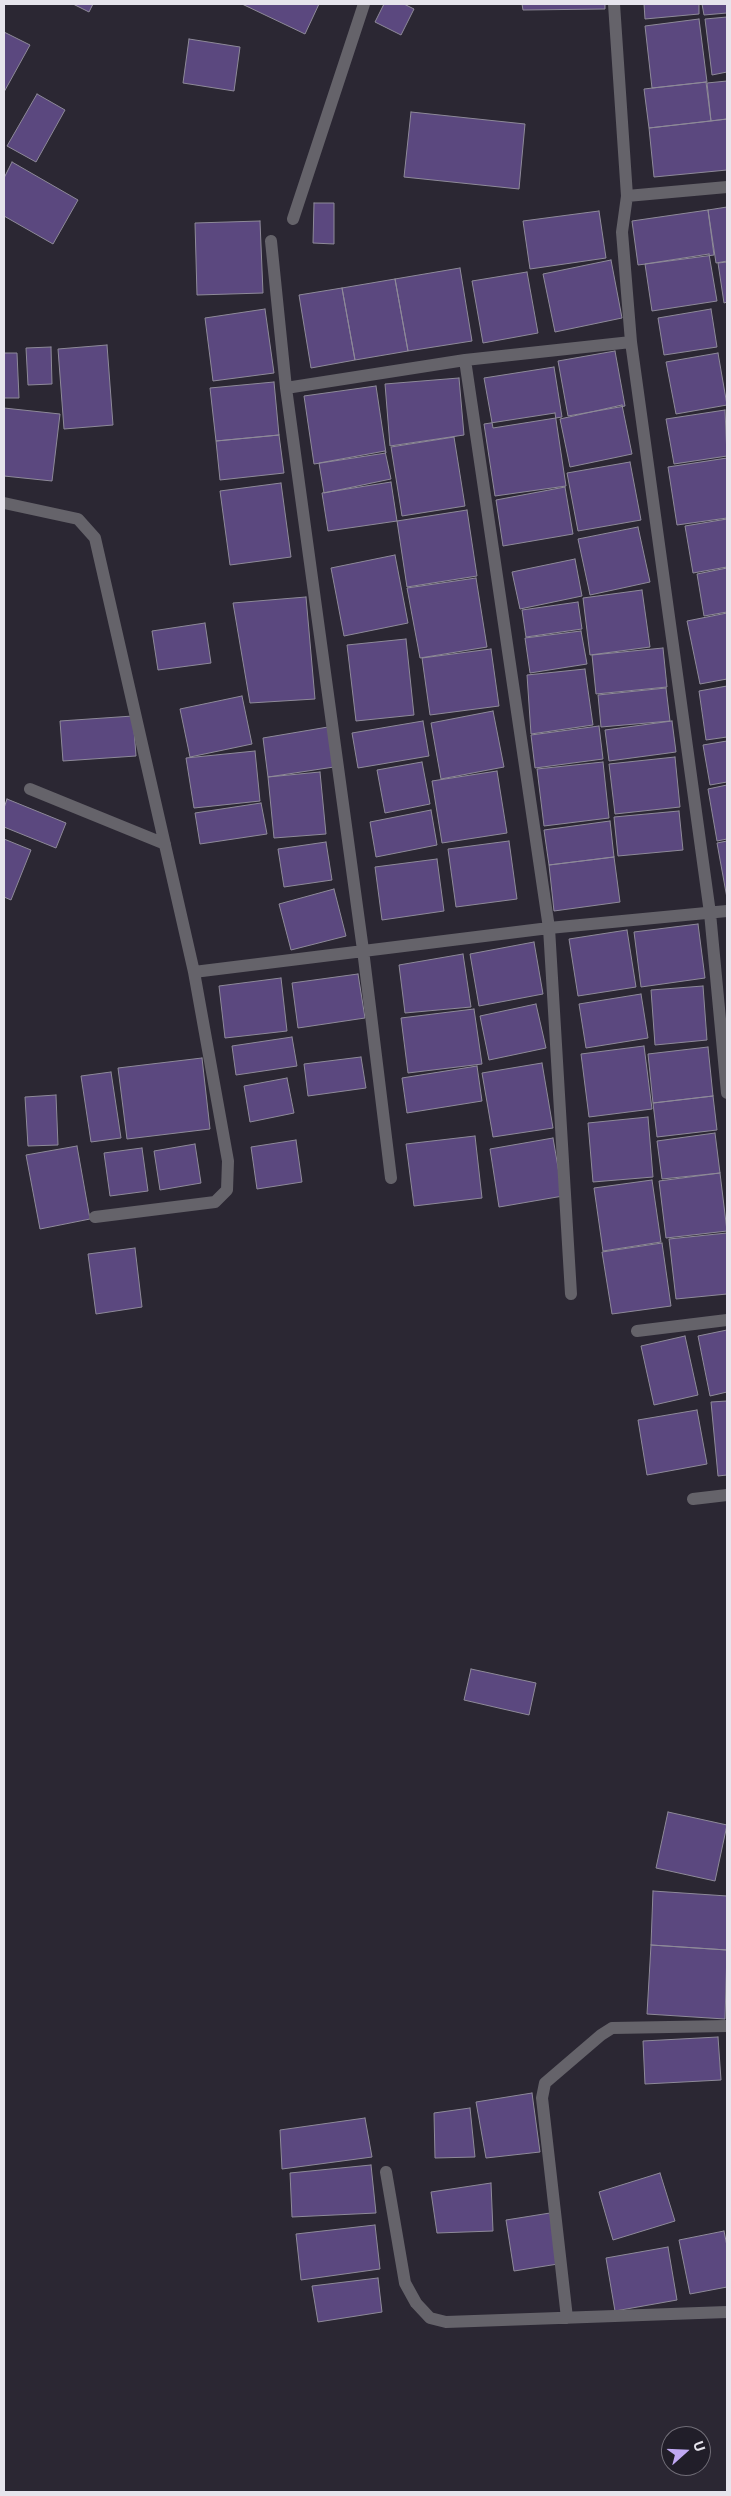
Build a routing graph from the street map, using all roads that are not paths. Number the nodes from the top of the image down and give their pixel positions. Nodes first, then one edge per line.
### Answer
1 (364, 4) edge
2 (614, 4) edge
3 (727, 187) edge
4 (627, 196) junction
5 (293, 219) dead end
6 (271, 241) dead end
7 (631, 342) junction
8 (466, 360) junction
9 (286, 388) junction
10 (4, 504) edge
11 (30, 789) dead end
12 (165, 844) junction
13 (727, 911) edge
14 (710, 913) junction
15 (549, 928) junction
16 (363, 950) junction
17 (194, 972) junction
18 (727, 1093) edge
19 (391, 1178) dead end
20 (95, 1217) dead end
21 (571, 1294) dead end
22 (727, 1320) edge
23 (637, 1331) dead end
24 (727, 1495) edge
25 (693, 1499) dead end
26 (727, 2026) edge
27 (386, 2172) dead end
28 (727, 2312) edge
29 (567, 2318) junction

1 - 5 street
2 - 4 street
3 - 4 street
4 - 7 street
6 - 9 street
7 - 8 street
7 - 14 street
8 - 9 street
8 - 15 street
9 - 16 street
10 - 12 street
11 - 12 street
12 - 17 street
13 - 14 street
14 - 15 street
14 - 18 street
15 - 16 street
15 - 21 street
16 - 17 street
16 - 19 street
17 - 20 street
22 - 23 street
24 - 25 street
26 - 29 street
27 - 29 street
28 - 29 street

